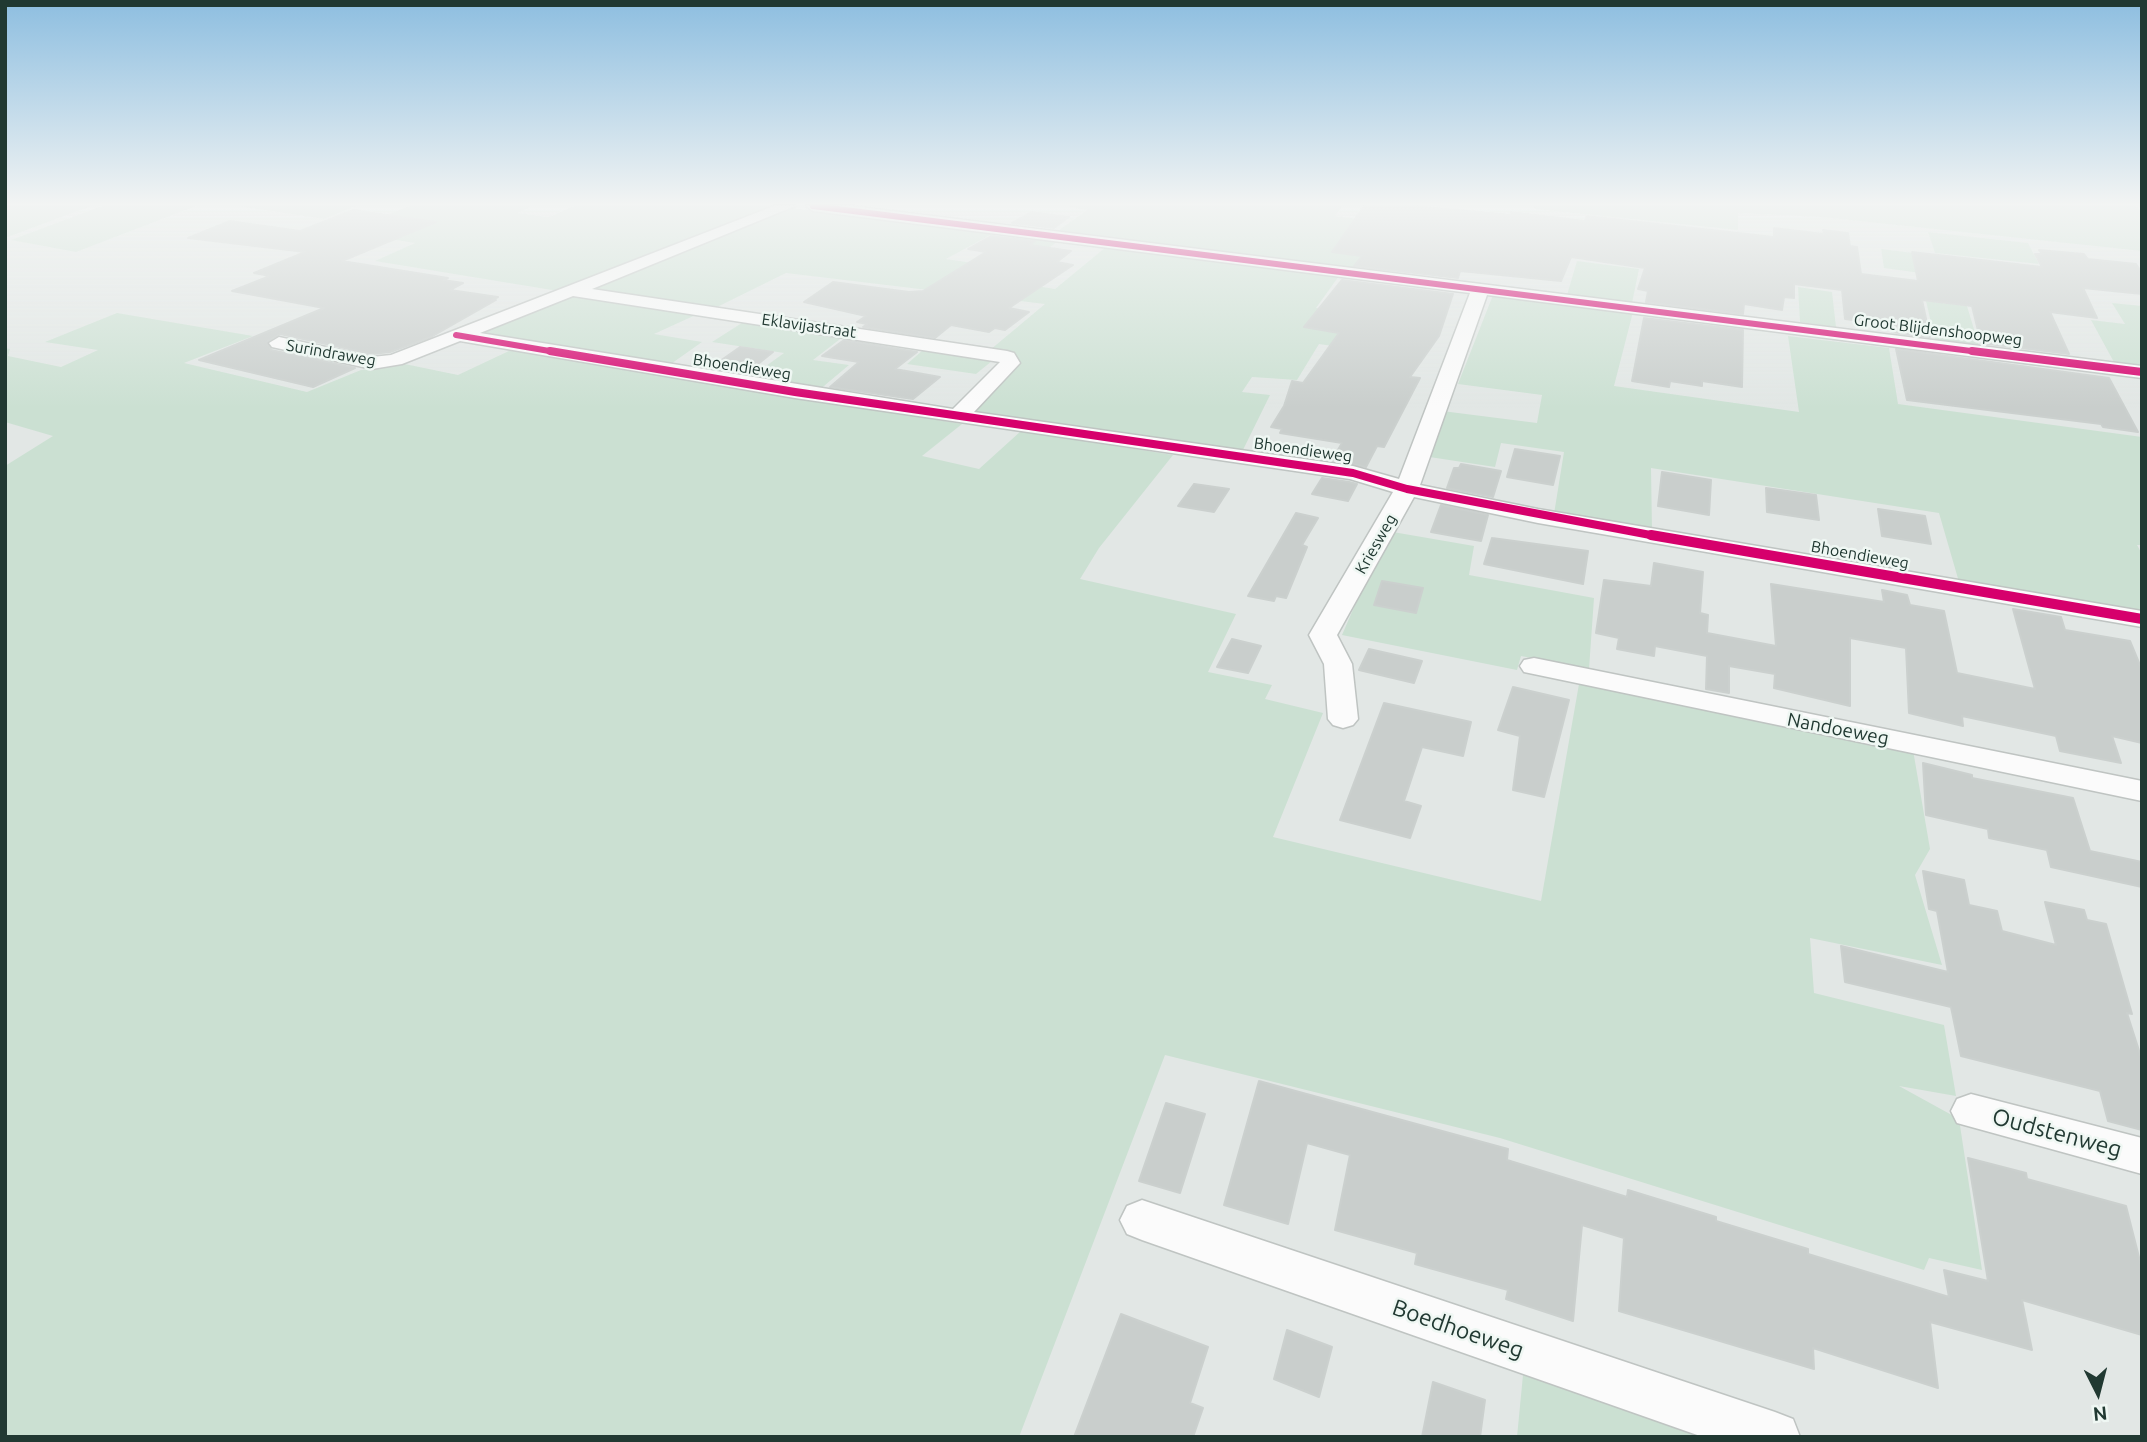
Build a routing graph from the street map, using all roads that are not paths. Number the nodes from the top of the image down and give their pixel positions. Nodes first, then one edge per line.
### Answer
1 (613, 273) edge
2 (1361, 273) edge
3 (1481, 288) junction
4 (569, 290) junction
5 (456, 335) junction
6 (279, 343) dead end
7 (2142, 372) edge
8 (963, 417) junction
9 (1407, 489) junction
10 (2142, 619) edge
11 (1534, 666) dead end
12 (1343, 719) dead end
13 (2142, 791) edge
14 (1972, 1111) dead end
15 (2142, 1156) edge
16 (1142, 1220) dead end
17 (1775, 1437) edge

1 - 4 street
2 - 3 street, Groot Blijdenshoopweg
3 - 7 street, Groot Blijdenshoopweg
3 - 9 street, Kriesweg
4 - 5 street
4 - 8 street, Eklavijastraat
5 - 6 street, Surindraweg
5 - 8 street, Bhoendieweg
8 - 9 street, Bhoendieweg
9 - 10 street, Bhoendieweg
9 - 12 street, Kriesweg
11 - 13 street, Nandoeweg
14 - 15 street, Oudstenweg
16 - 17 street, Boedhoeweg

